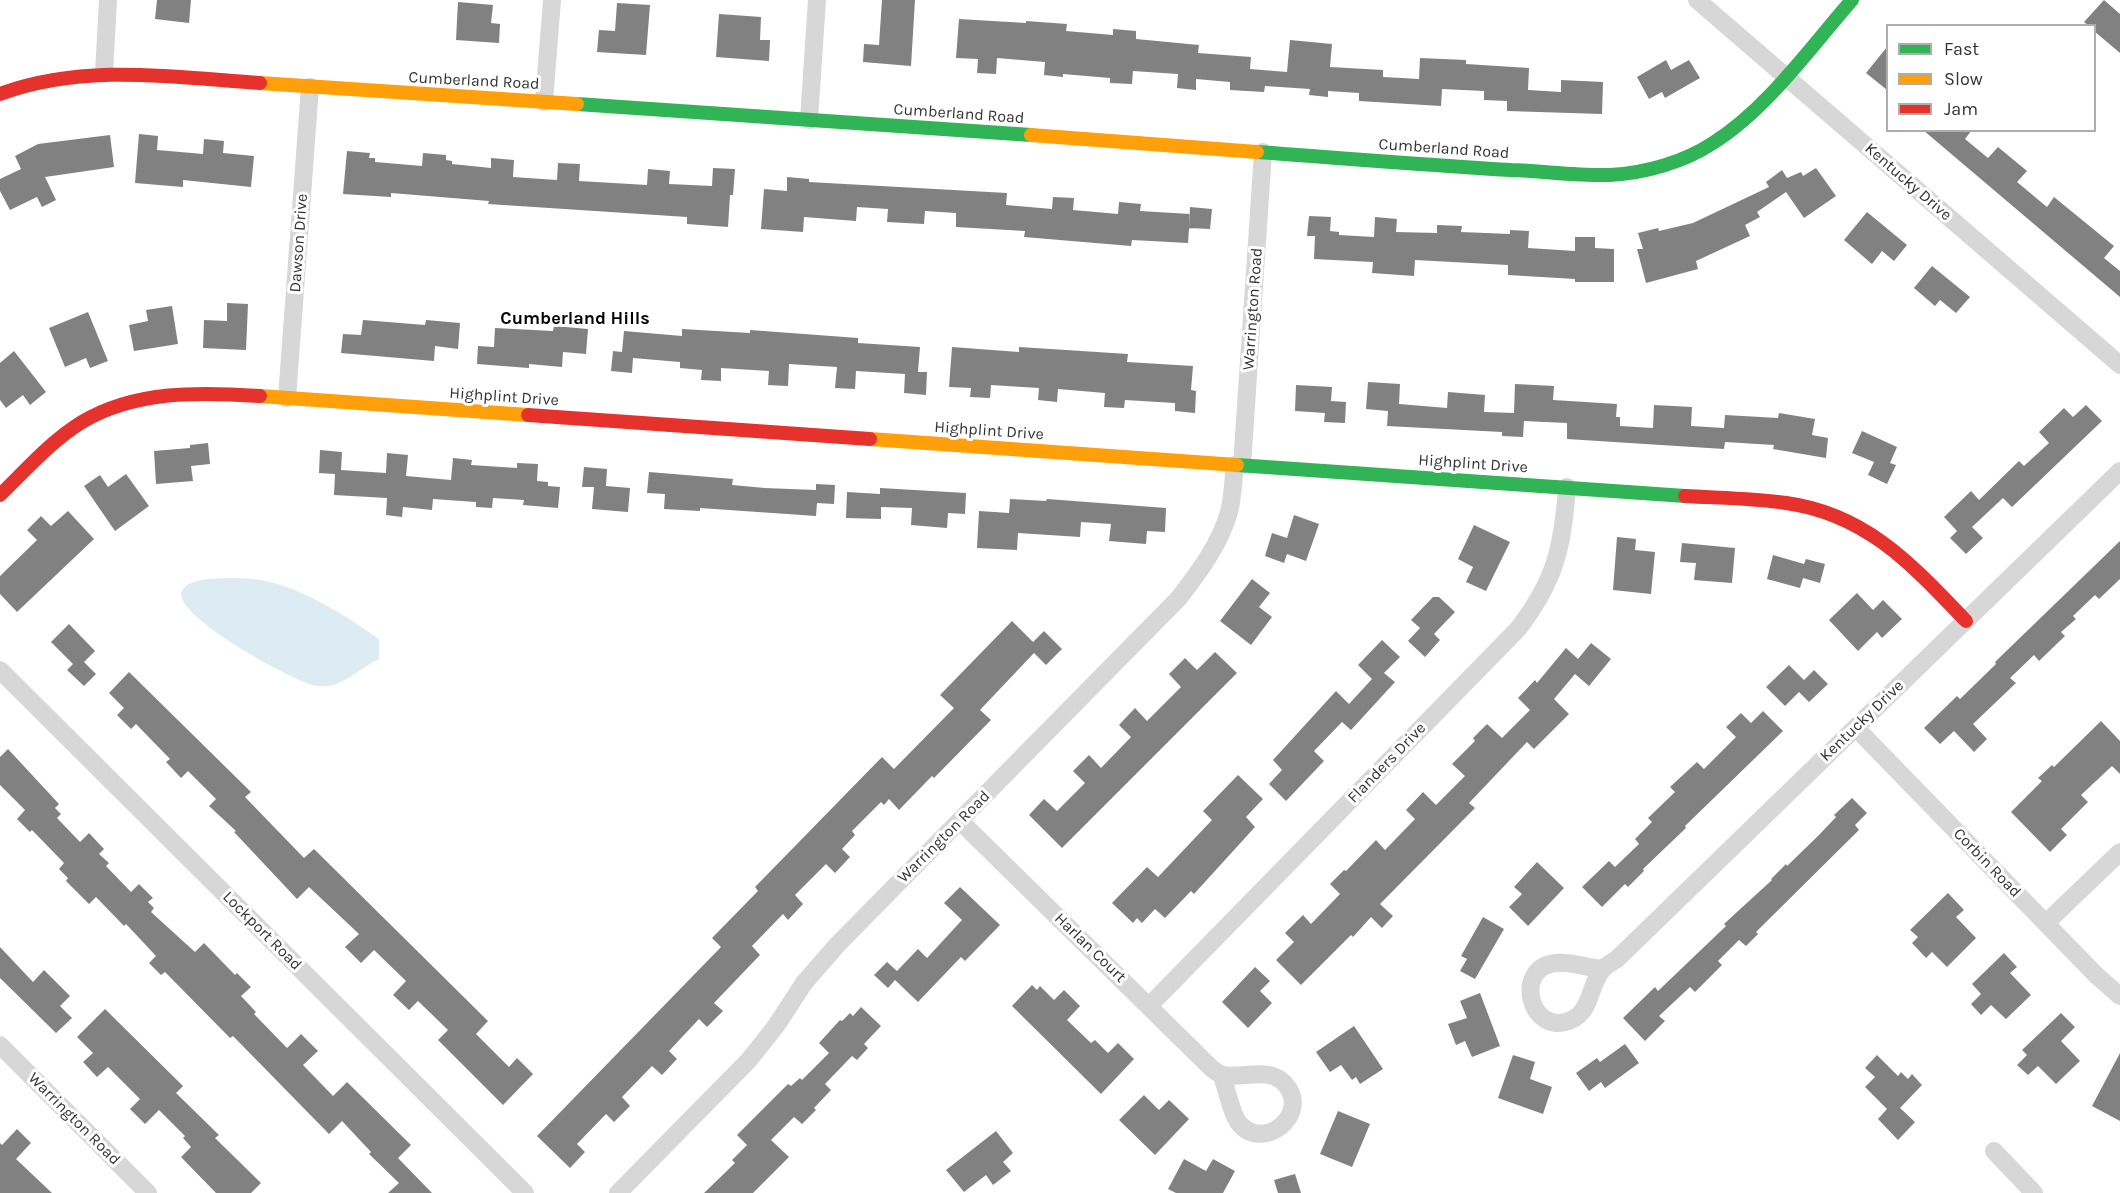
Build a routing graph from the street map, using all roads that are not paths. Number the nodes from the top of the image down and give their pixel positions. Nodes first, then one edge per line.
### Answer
1 (108, 0) edge
2 (552, 0) edge
3 (817, 0) edge
4 (1697, 0) edge
5 (1852, 0) edge
6 (104, 74) junction
7 (1786, 76) junction
8 (310, 87) junction
9 (0, 94) edge
10 (544, 102) junction
11 (809, 120) junction
12 (1263, 152) junction
13 (2120, 365) edge
14 (287, 399) junction
15 (1238, 465) junction
16 (2120, 471) edge
17 (1567, 487) junction
18 (0, 495) edge
19 (1966, 621) junction
20 (0, 670) edge
21 (1856, 728) junction
22 (960, 821) junction
23 (2120, 852) edge
24 (2046, 923) junction
25 (1602, 969) dead end
26 (2120, 996) edge
27 (1149, 1006) junction
28 (0, 1045) edge
29 (1221, 1074) dead end
30 (1994, 1151) dead end
31 (148, 1193) edge
32 (525, 1193) edge
33 (618, 1193) edge
34 (2034, 1193) edge

1 - 6 street
2 - 10 street
3 - 11 street
4 - 7 street, Kentucky Drive
5 - 7 street, Cumberland Road
6 - 8 street, Cumberland Road
6 - 9 street, Cumberland Road
7 - 12 street, Cumberland Road
7 - 13 street, Kentucky Drive
8 - 10 street, Cumberland Road
8 - 14 street, Dawson Drive
10 - 11 street, Cumberland Road
11 - 12 street, Cumberland Road
12 - 15 street, Warrington Road
14 - 15 street, Highplint Drive
14 - 18 street, Highplint Drive
15 - 17 street, Highplint Drive
15 - 22 street, Warrington Road
16 - 19 street, Kentucky Drive
17 - 19 street, Highplint Drive
17 - 27 street, Flanders Drive
19 - 21 street, Kentucky Drive
20 - 32 street, Lockport Road
21 - 24 street, Corbin Road
21 - 25 street, Kentucky Drive
22 - 27 street, Harlan Court
22 - 33 street, Warrington Road
23 - 24 street
24 - 26 street, Corbin Road
27 - 29 street, Harlan Court
28 - 31 street, Warrington Road
30 - 34 street

